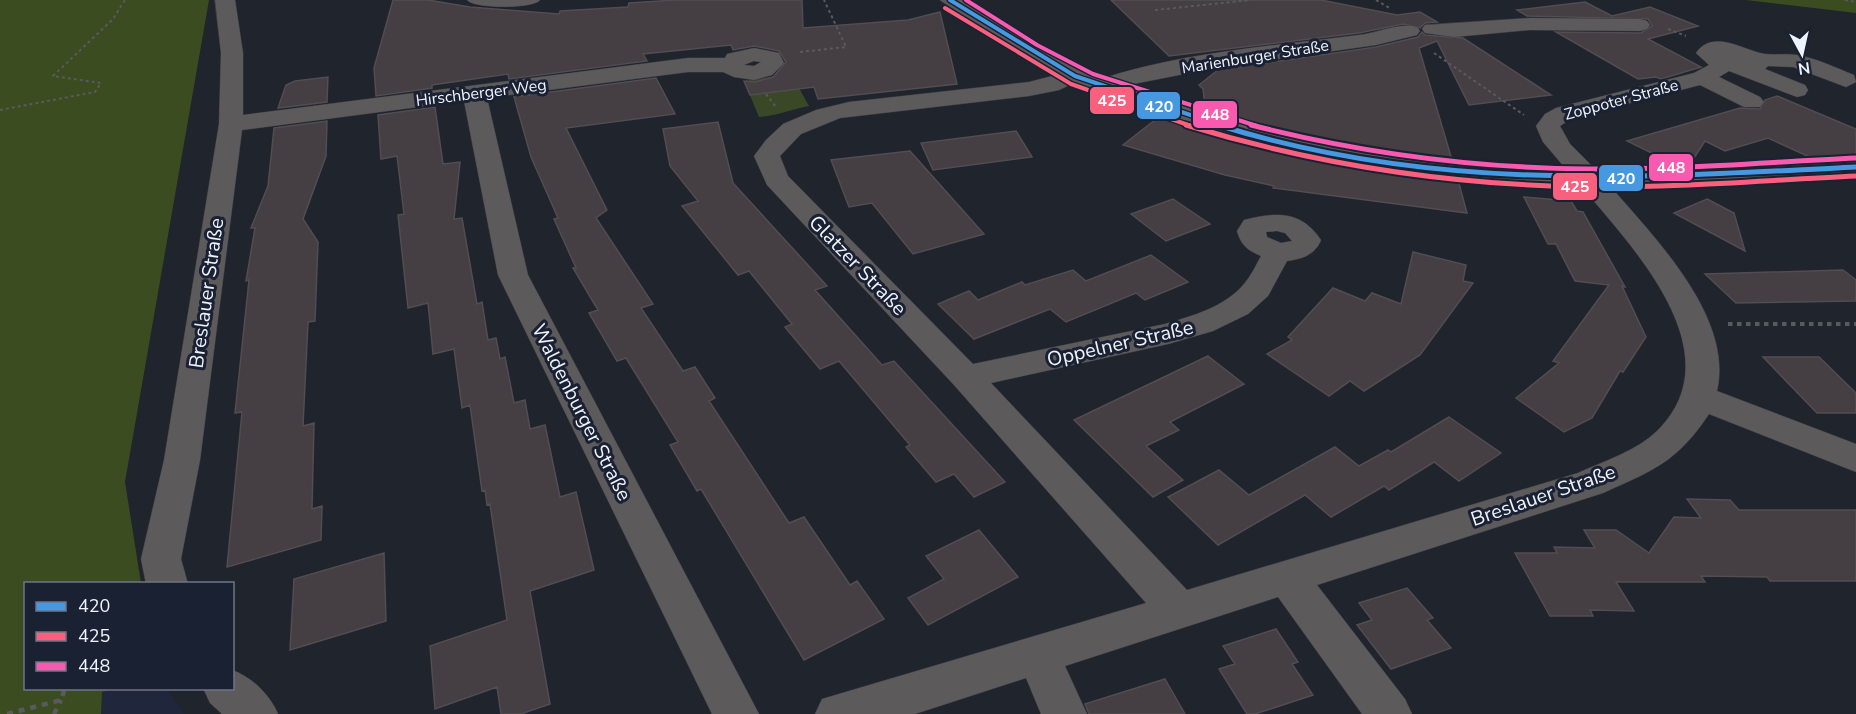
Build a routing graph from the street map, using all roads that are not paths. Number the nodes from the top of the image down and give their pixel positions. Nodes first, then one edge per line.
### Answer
1 (225, 0) edge
2 (477, 0) edge
3 (530, 0) edge
4 (950, 0) edge
5 (1650, 25) road end
6 (771, 58) road end
7 (1741, 63) junction
8 (1702, 78) junction
9 (1088, 80) junction
10 (1846, 80) dead end
11 (1797, 90) dead end
12 (474, 93) junction
13 (1752, 102) dead end
14 (231, 124) junction
15 (1856, 167) edge
16 (1589, 178) junction
17 (1278, 251) dead end
18 (966, 377) junction
19 (1702, 398) junction
20 (1856, 459) edge
21 (1287, 578) junction
22 (167, 582) edge
23 (1179, 610) junction
24 (1038, 655) junction
25 (228, 690) edge
26 (255, 714) edge
27 (736, 714) edge
28 (837, 714) edge
29 (1064, 714) edge
30 (1389, 714) edge

1 - 14 street, Breslauer Straße
2 - 3 street
4 - 9 street
5 - 9 street, Marienburger Straße
6 - 12 street, Hirschberger Weg
7 - 8 street, Zoppoter Straße
7 - 10 street
7 - 11 street
8 - 13 street
8 - 16 street, Zoppoter Straße
9 - 16 street
9 - 18 street, Glatzer Straße
12 - 14 street, Hirschberger Weg
12 - 27 street, Waldenburger Straße
14 - 22 street, Breslauer Straße
15 - 16 street
16 - 19 street, Breslauer Straße
17 - 18 street, Oppelner Straße
18 - 23 street, Glatzer Straße
19 - 20 street
19 - 21 street, Breslauer Straße
21 - 23 street, Breslauer Straße
21 - 30 street
23 - 24 street, Breslauer Straße
24 - 28 street, Breslauer Straße
24 - 29 street
25 - 26 street

